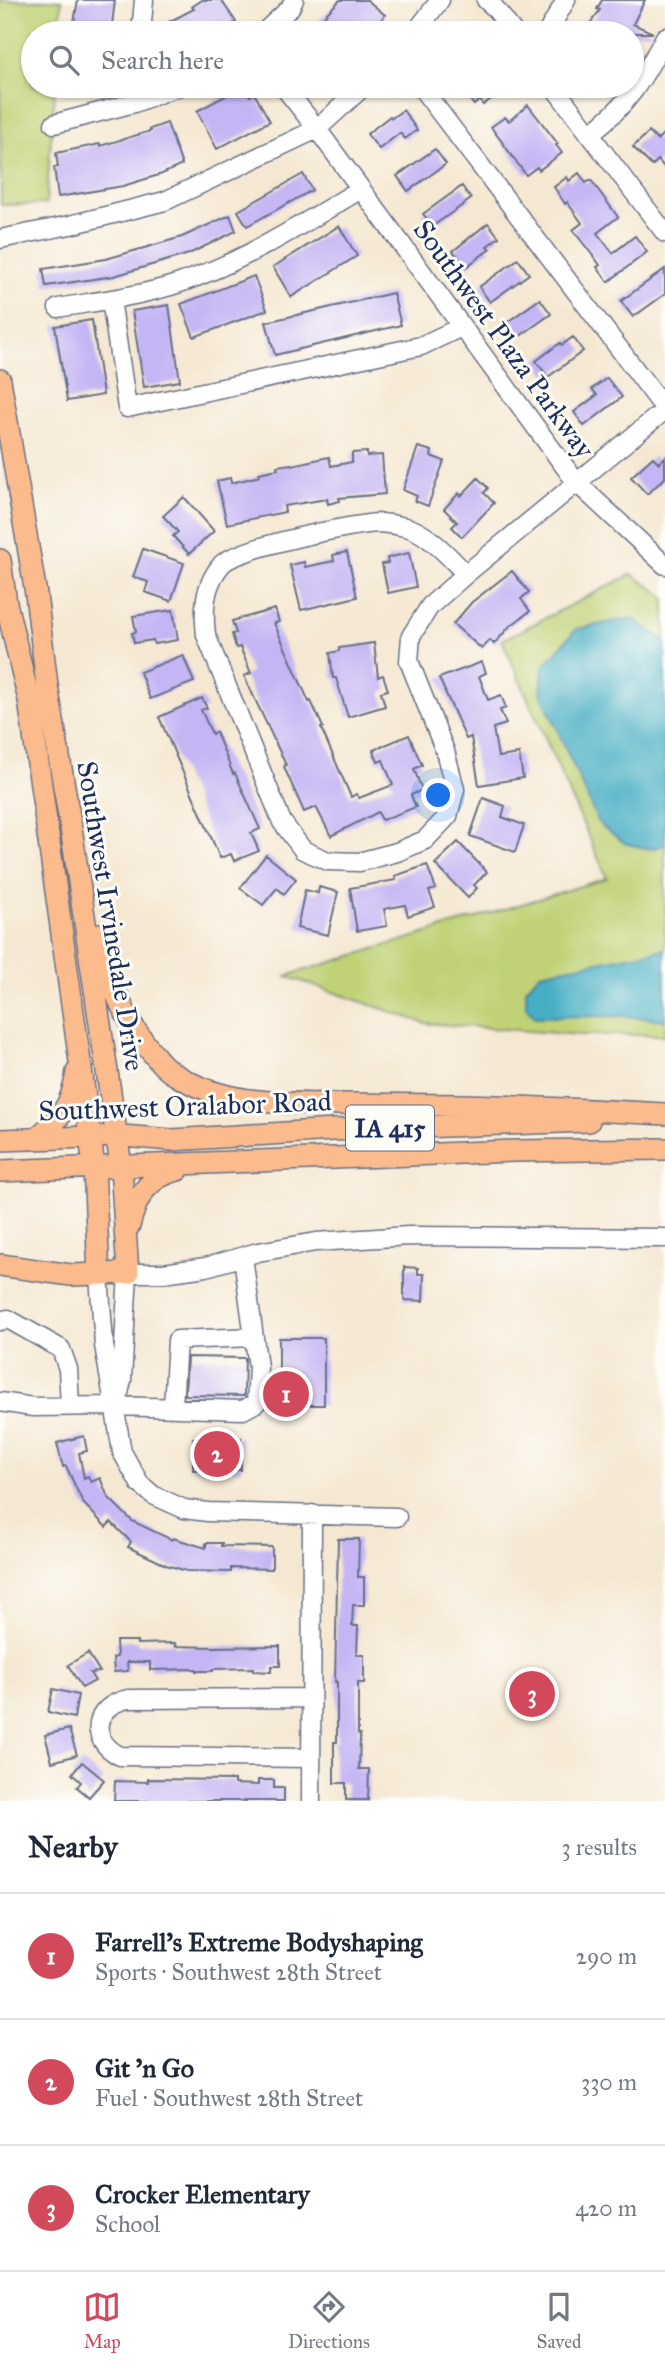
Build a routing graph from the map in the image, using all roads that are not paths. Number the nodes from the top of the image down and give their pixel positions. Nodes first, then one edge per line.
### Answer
1 (144, 0) edge
2 (295, 0) edge
3 (440, 0) edge
4 (486, 0) edge
5 (566, 0) edge
6 (142, 21) edge
7 (276, 21) edge
8 (424, 21) edge
9 (505, 21) edge
10 (554, 21) edge
11 (665, 37) edge
12 (644, 76) edge
13 (124, 98) edge
14 (292, 98) edge
15 (350, 98) edge
16 (429, 98) edge
17 (562, 98) edge
18 (629, 98) edge
19 (54, 124) dead end
20 (317, 129) junction
21 (589, 134) junction
22 (361, 189) junction
23 (665, 233) edge
24 (0, 239) edge
25 (111, 299) junction
26 (58, 308) dead end
27 (461, 327) junction
28 (0, 380) edge
29 (665, 410) edge
30 (576, 482) junction
31 (0, 560) edge
32 (665, 565) edge
33 (466, 574) junction
34 (2, 587) edge
35 (71, 828) junction
36 (79, 1056) junction
37 (665, 1116) edge
38 (116, 1136) junction
39 (90, 1137) junction
40 (37, 1138) junction
41 (0, 1140) edge
42 (665, 1149) edge
43 (206, 1164) junction
44 (121, 1166) junction
45 (94, 1167) junction
46 (0, 1171) edge
47 (665, 1238) edge
48 (126, 1242) junction
49 (243, 1257) junction
50 (0, 1265) edge
51 (128, 1273) junction
52 (99, 1275) junction
53 (0, 1321) edge
54 (254, 1337) junction
55 (0, 1402) edge
56 (70, 1406) junction
57 (116, 1406) junction
58 (173, 1407) junction
59 (312, 1514) junction
60 (397, 1517) dead end
61 (311, 1698) junction
62 (312, 1758) junction
63 (311, 1801) edge

1 - 6 street
2 - 7 street
3 - 8 street
4 - 9 street
5 - 10 street
11 - 12 street
13 - 19 street
14 - 20 street, Southwest Plaza Parkway
15 - 20 street
16 - 29 street
17 - 21 street
18 - 21 street
20 - 22 street, Southwest Plaza Parkway
20 - 24 street
21 - 23 street
22 - 25 street
22 - 27 street, Southwest Plaza Parkway
25 - 26 street
25 - 27 street
27 - 30 street, Southwest Plaza Parkway
28 - 35 main road, Southwest Irvinedale Drive
29 - 30 street
30 - 32 street, Southwest Plaza Parkway
30 - 33 street
31 - 34 main road, Southwest Irvinedale Drive
33 - 33 street
34 - 36 main road, Southwest Irvinedale Drive
35 - 37 main road
35 - 38 main road, Southwest Irvinedale Drive
36 - 39 main road, Southwest Irvinedale Drive
36 - 40 main road
37 - 38 main road, Southwest Oralabor Road / IA 415
38 - 39 main road, Southwest Oralabor Road / IA 415
38 - 44 main road, Southwest Irvinedale Drive
39 - 40 main road, Southwest Oralabor Road / IA 415
39 - 45 main road, Southwest Irvinedale Drive
40 - 41 main road, Southwest Oralabor Road / IA 415
42 - 43 main road, Southwest Oralabor Road / IA 415
43 - 44 main road, Southwest Oralabor Road / IA 415
43 - 48 main road
44 - 45 main road, Southwest Oralabor Road / IA 415
44 - 48 main road, Southwest Irvinedale Drive
45 - 46 main road, Southwest Oralabor Road / IA 415
45 - 52 main road, Southwest Irvinedale Drive
47 - 49 street
48 - 51 main road, Southwest Irvinedale Drive
49 - 51 street
49 - 54 street
50 - 52 main road
51 - 52 main road
51 - 57 street, Southwest Irvinedale Drive
52 - 57 street, Southwest Irvinedale Drive
53 - 56 street
54 - 58 street
54 - 58 street
55 - 56 street
56 - 57 street
57 - 58 street
57 - 59 street
59 - 60 street
59 - 61 street
61 - 62 street
61 - 62 street
62 - 63 street

